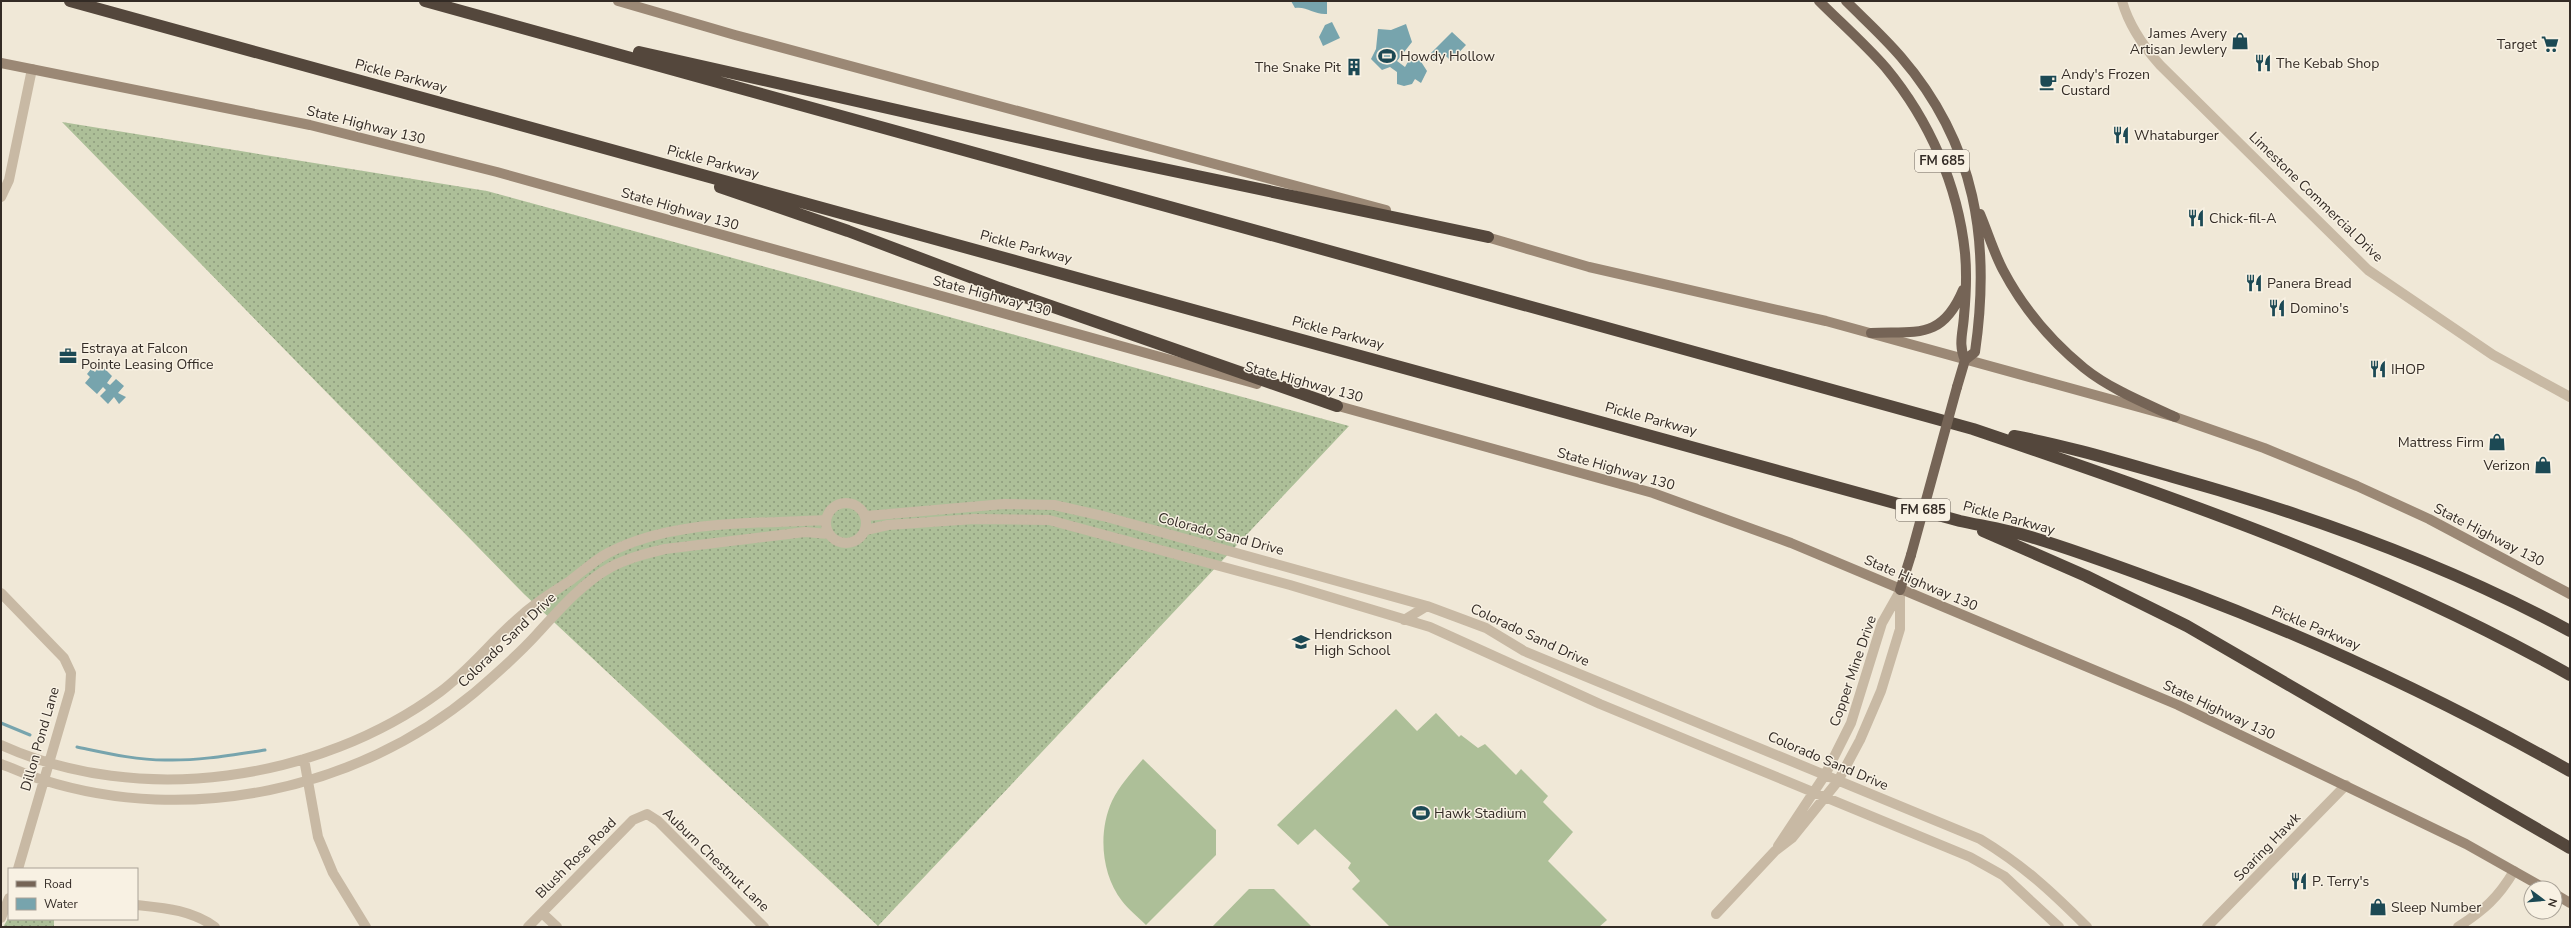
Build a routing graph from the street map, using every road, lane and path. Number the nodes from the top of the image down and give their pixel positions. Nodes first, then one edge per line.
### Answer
1 (70, 1) edge
2 (425, 1) edge
3 (618, 1) edge
4 (1819, 1) edge
5 (1846, 1) edge
6 (2122, 1) edge
7 (474, 14) junction
8 (1, 63) edge
9 (32, 70) junction
10 (619, 152) junction
11 (1, 197) edge
12 (1974, 199) junction
13 (1488, 237) junction
14 (1966, 283) junction
15 (1871, 333) junction
16 (1965, 360) junction
17 (2570, 397) edge
18 (1337, 406) junction
19 (2175, 417) junction
20 (1973, 429) junction
21 (866, 516) junction
22 (826, 520) junction
23 (1960, 521) junction
24 (866, 530) junction
25 (828, 534) junction
26 (638, 541) junction
27 (643, 554) junction
28 (1900, 590) junction
29 (1, 594) edge
30 (2570, 594) edge
31 (1427, 606) junction
32 (1404, 620) junction
33 (2570, 631) edge
34 (2570, 676) edge
35 (1, 744) edge
36 (304, 760) junction
37 (49, 763) junction
38 (1, 764) edge
39 (2570, 771) edge
40 (1825, 775) junction
41 (44, 780) junction
42 (1838, 781) junction
43 (308, 782) junction
44 (2346, 785) junction
45 (1814, 791) junction
46 (1824, 796) junction
47 (647, 814) joint
48 (2570, 848) edge
49 (1776, 851) junction
50 (18, 868) edge
51 (2514, 871) junction
52 (2530, 880) edge
53 (8, 900) edge
54 (138, 905) edge
55 (542, 912) junction
56 (1716, 914) dead end
57 (1, 918) edge
58 (215, 927) edge
59 (366, 927) edge
60 (528, 927) edge
61 (557, 927) edge
62 (764, 927) edge
63 (2059, 927) edge
64 (2087, 927) edge
65 (2207, 927) edge
66 (2458, 927) edge

1 - 10 highway, Pickle Parkway
2 - 7 highway
3 - 13 main road, State Highway 130
4 - 14 main road, FM 685 / FM 685
5 - 12 main road, FM 685 / FM 685
6 - 17 street, Limestone Commercial Drive
7 - 13 highway
7 - 20 highway
8 - 9 main road, State Highway 130
9 - 11 street
9 - 18 main road, State Highway 130
10 - 18 highway
10 - 23 highway, Pickle Parkway
12 - 16 main road, FM 685
12 - 19 main road, FM 685
13 - 15 main road, State Highway 130
14 - 15 main road
14 - 16 main road, FM 685 / FM 685
15 - 16 main road, State Highway 130
16 - 19 main road, State Highway 130
16 - 28 main road, FM 685 / FM 685, bridge
18 - 28 main road, State Highway 130
19 - 30 main road, State Highway 130 / FM 685
20 - 33 highway
20 - 34 highway
21 - 22 street
21 - 24 street
21 - 31 street, Colorado Sand Drive
22 - 25 street
22 - 26 street, Colorado Sand Drive
23 - 39 highway, Pickle Parkway
23 - 48 highway
24 - 25 street
24 - 32 street
25 - 27 street, Colorado Sand Drive
26 - 27 street
26 - 36 street, Colorado Sand Drive
27 - 43 street, Colorado Sand Drive
28 - 40 street, Copper Mine Drive
28 - 42 street, Copper Mine Drive
28 - 44 main road, State Highway 130
29 - 37 street, Dillon Pond Lane
31 - 32 street
31 - 40 street, Colorado Sand Drive
32 - 45 street
35 - 37 street, Colorado Sand Drive
36 - 37 street, Colorado Sand Drive
36 - 43 street
37 - 41 street, Dillon Pond Lane
38 - 41 street, Colorado Sand Drive
40 - 42 street, Colorado Sand Drive
40 - 45 street, Copper Mine Drive
41 - 43 street, Colorado Sand Drive
41 - 50 street, Dillon Pond Lane
42 - 46 street, Copper Mine Drive
42 - 64 street, Colorado Sand Drive
43 - 59 street
44 - 51 main road, State Highway 130
44 - 65 street, Soaring Hawk
45 - 46 street
45 - 49 street, Copper Mine Drive
46 - 49 street, Copper Mine Drive
46 - 63 street
47 - 55 street, Blush Rose Road
47 - 62 street, Auburn Chestnut Lane
49 - 56 street, Copper Mine Drive
51 - 52 main road, State Highway 130
51 - 66 street
53 - 57 street
54 - 58 street
55 - 60 street, Blush Rose Road
55 - 61 street

